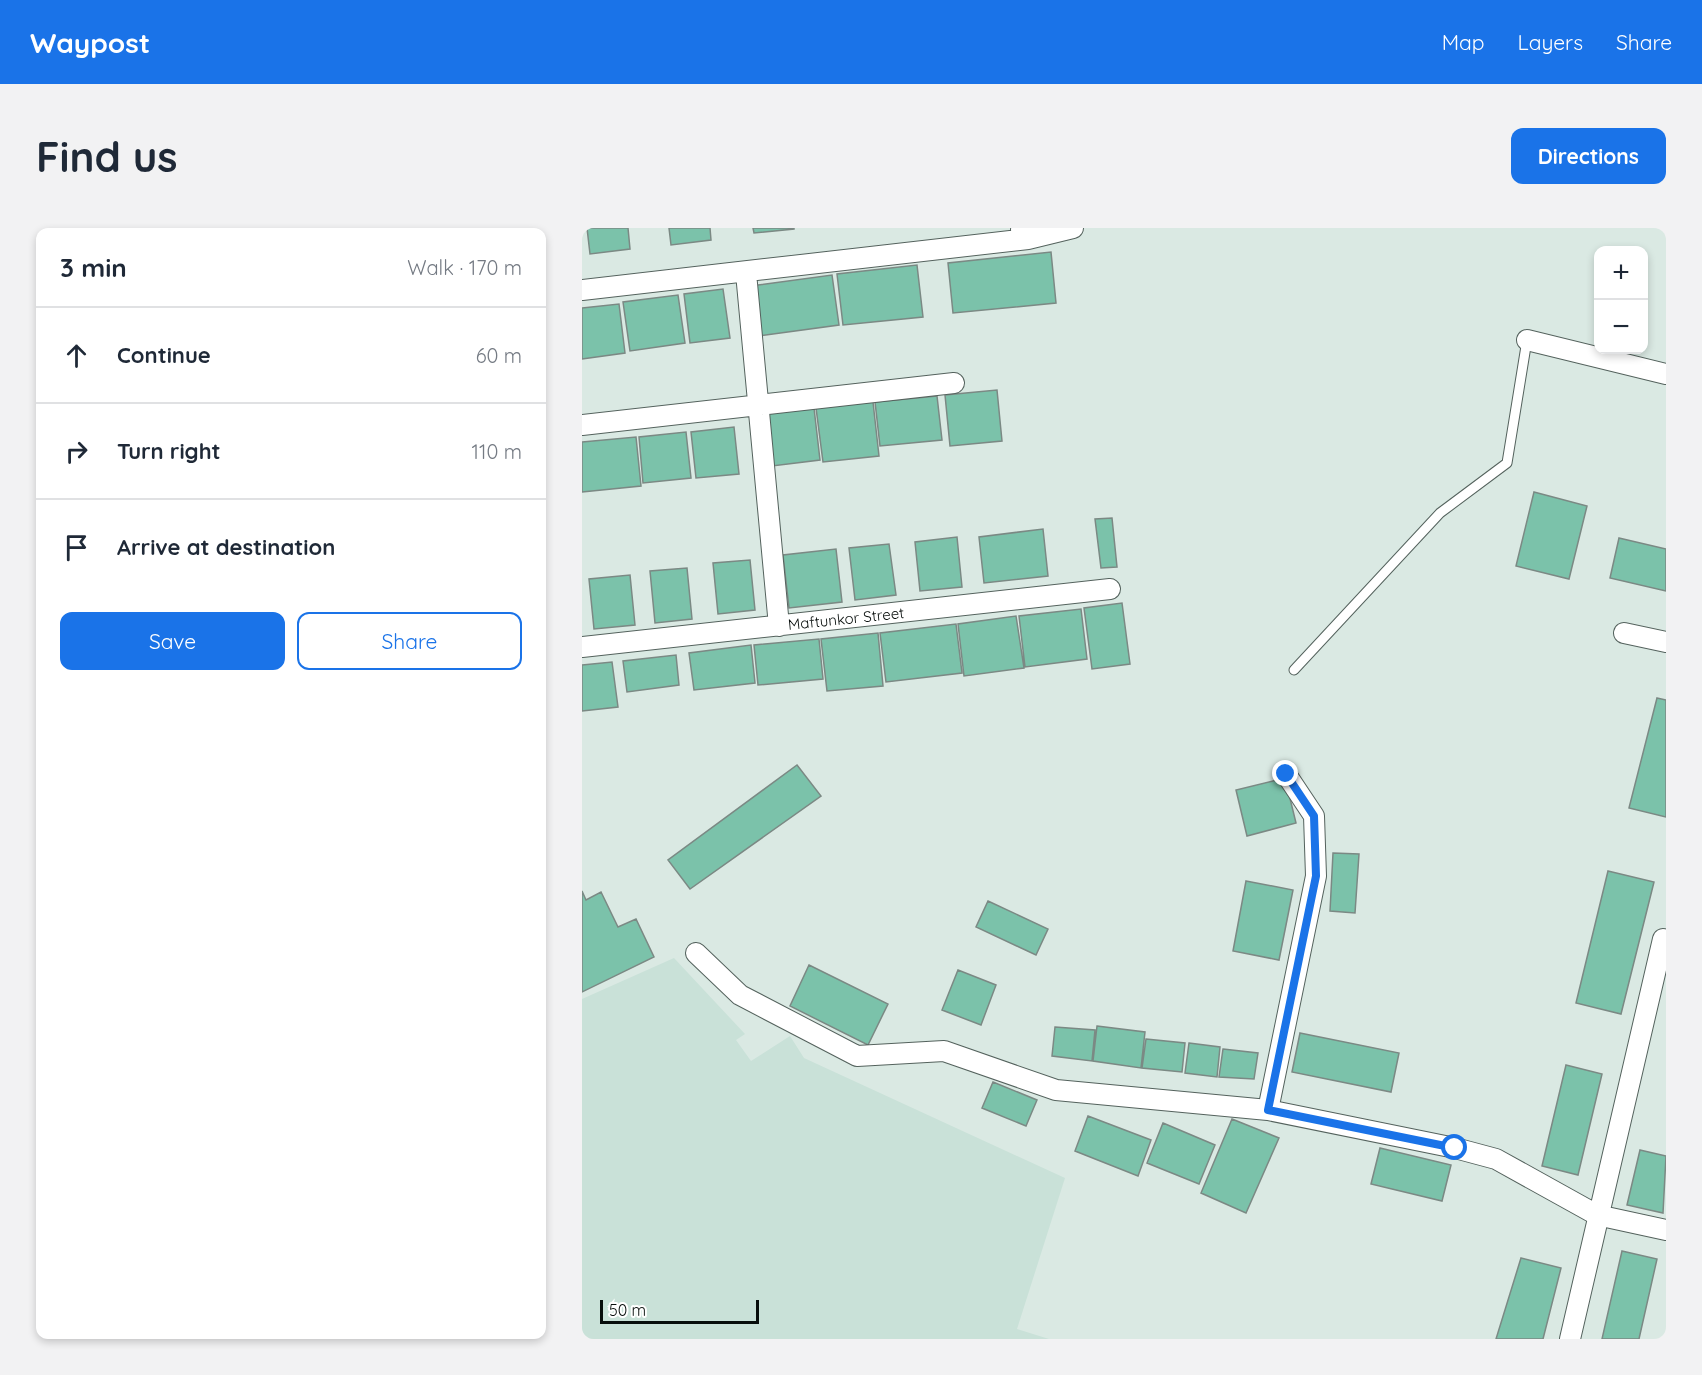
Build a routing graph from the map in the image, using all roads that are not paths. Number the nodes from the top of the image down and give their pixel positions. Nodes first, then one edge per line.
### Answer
1 (1073, 228) edge
2 (1024, 234) edge
3 (746, 273) junction
4 (582, 290) edge
5 (1527, 340) joint
6 (1666, 374) edge
7 (954, 383) dead end
8 (757, 406) junction
9 (582, 425) edge
10 (1110, 589) dead end
11 (779, 626) junction
12 (1624, 633) dead end
13 (1666, 642) edge
14 (582, 647) edge
15 (1294, 670) dead end
16 (1286, 774) dead end
17 (1665, 935) edge
18 (696, 953) dead end
19 (1268, 1110) junction
20 (1597, 1215) junction
21 (1666, 1230) edge
22 (1570, 1339) edge

1 - 2 street
2 - 3 street
3 - 4 street
3 - 8 street
5 - 6 street
5 - 15 lane
7 - 8 street
8 - 9 street
8 - 11 street
10 - 11 street, Maftunkor Street
11 - 14 street, Maftunkor Street
12 - 13 street
16 - 19 street
17 - 20 street
18 - 19 street
19 - 20 street
20 - 21 street
20 - 22 street

